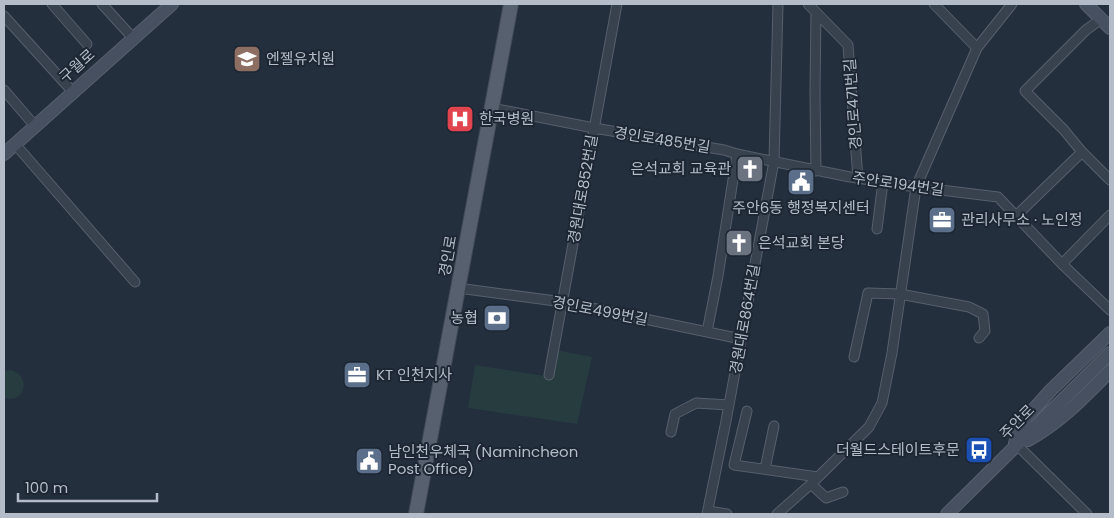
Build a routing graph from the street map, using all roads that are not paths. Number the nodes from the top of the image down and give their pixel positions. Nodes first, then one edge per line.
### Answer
1 (52, 4) edge
2 (102, 4) edge
3 (172, 4) edge
4 (511, 4) edge
5 (617, 4) edge
6 (778, 4) edge
7 (808, 4) edge
8 (934, 4) edge
9 (1012, 4) edge
10 (1086, 4) edge
11 (816, 12) junction
12 (4, 16) edge
13 (1101, 19) junction
14 (1110, 28) edge
15 (133, 38) junction
16 (87, 44) dead end
17 (977, 48) junction
18 (4, 90) edge
19 (73, 92) junction
20 (492, 108) junction
21 (35, 126) junction
22 (594, 128) junction
23 (15, 144) junction
24 (1082, 152) junction
25 (4, 154) edge
26 (737, 154) junction
27 (774, 161) junction
28 (816, 170) junction
29 (858, 179) junction
30 (1110, 180) edge
31 (883, 182) junction
32 (916, 187) junction
33 (1110, 215) edge
34 (1016, 216) junction
35 (877, 229) dead end
36 (1062, 264) junction
37 (135, 282) dead end
38 (458, 288) junction
39 (900, 294) junction
40 (563, 302) junction
41 (1110, 310) edge
42 (707, 332) junction
43 (1110, 332) edge
44 (979, 338) dead end
45 (741, 339) junction
46 (1110, 353) edge
47 (854, 357) dead end
48 (1110, 371) edge
49 (549, 375) dead end
50 (729, 405) junction
51 (747, 411) dead end
52 (774, 426) dead end
53 (671, 432) dead end
54 (1015, 447) junction
55 (765, 469) junction
56 (814, 480) junction
57 (843, 492) dead end
58 (708, 513) edge
59 (1084, 513) edge
60 (416, 514) edge
61 (727, 514) edge
62 (777, 514) edge
63 (947, 514) edge

1 - 16 street
2 - 15 street
3 - 15 main road, 구월로
4 - 20 main road, 경인로
5 - 22 street, 경원대로852번길
6 - 27 street, 경원대로864번길
7 - 11 street, 경인로471번길
8 - 17 street
9 - 17 street
10 - 13 main road
11 - 28 street
11 - 29 street, 경인로471번길
12 - 19 street
13 - 14 main road
13 - 24 street
15 - 19 main road, 구월로
17 - 32 street
18 - 21 street
19 - 21 main road, 구월로
20 - 22 street, 경인로485번길
20 - 38 main road, 경인로
21 - 23 main road, 구월로
22 - 26 street, 경인로485번길
22 - 40 street, 경원대로852번길
23 - 25 main road, 구월로
23 - 37 street
24 - 30 street
24 - 34 street
26 - 27 street, 경인로485번길
26 - 42 street
27 - 28 street, 주안로194번길
27 - 45 street, 경원대로864번길
28 - 29 street, 주안로194번길
29 - 31 street, 주안로194번길
31 - 32 street, 주안로194번길
31 - 35 street
32 - 34 street, 주안로194번길
32 - 39 street
33 - 36 street
34 - 36 street, 주안로194번길
36 - 41 street, 주안로194번길
38 - 40 street, 경인로499번길
38 - 60 main road, 경인로
39 - 44 street
39 - 47 street
39 - 56 street
40 - 42 street, 경인로499번길
40 - 49 street, 경원대로852번길
42 - 45 street, 경인로499번길
43 - 54 main road
45 - 50 street, 경원대로864번길
46 - 54 main road, 주안로
48 - 54 main road
50 - 53 street
50 - 58 street, 경원대로864번길
51 - 55 street
52 - 55 street
54 - 59 street
54 - 63 main road, 주안로
55 - 56 street
56 - 57 street
56 - 62 street
58 - 61 street

